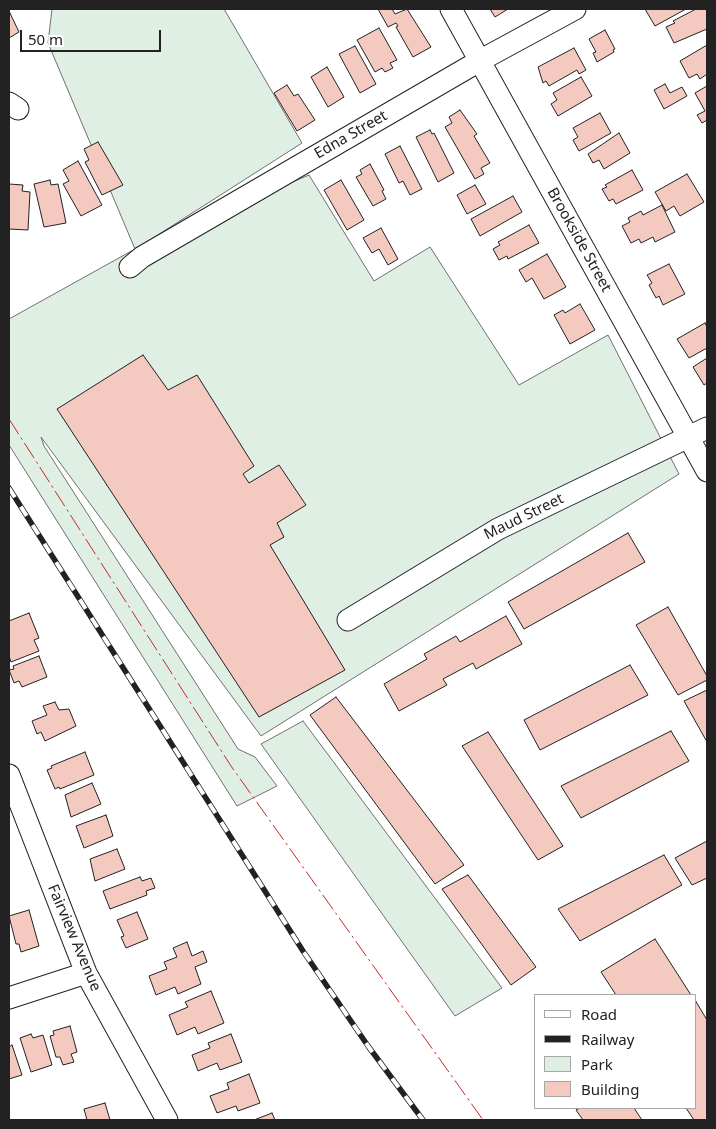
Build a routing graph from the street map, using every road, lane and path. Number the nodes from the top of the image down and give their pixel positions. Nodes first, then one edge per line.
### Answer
1 (451, 9) edge
2 (575, 9) edge
3 (480, 60) junction
4 (130, 267) dead end
5 (707, 428) edge
6 (688, 438) junction
7 (707, 472) edge
8 (348, 620) dead end
9 (9, 775) edge
10 (86, 973) junction
11 (9, 998) edge
12 (167, 1120) edge

1 - 3 street, Brookside Street
2 - 3 street, Edna Street
3 - 4 street, Edna Street
3 - 6 street, Brookside Street
5 - 6 street, Maud Street
6 - 7 street, Brookside Street
6 - 8 street, Maud Street
9 - 10 street, Fairview Avenue
10 - 11 street
10 - 12 street, Fairview Avenue

